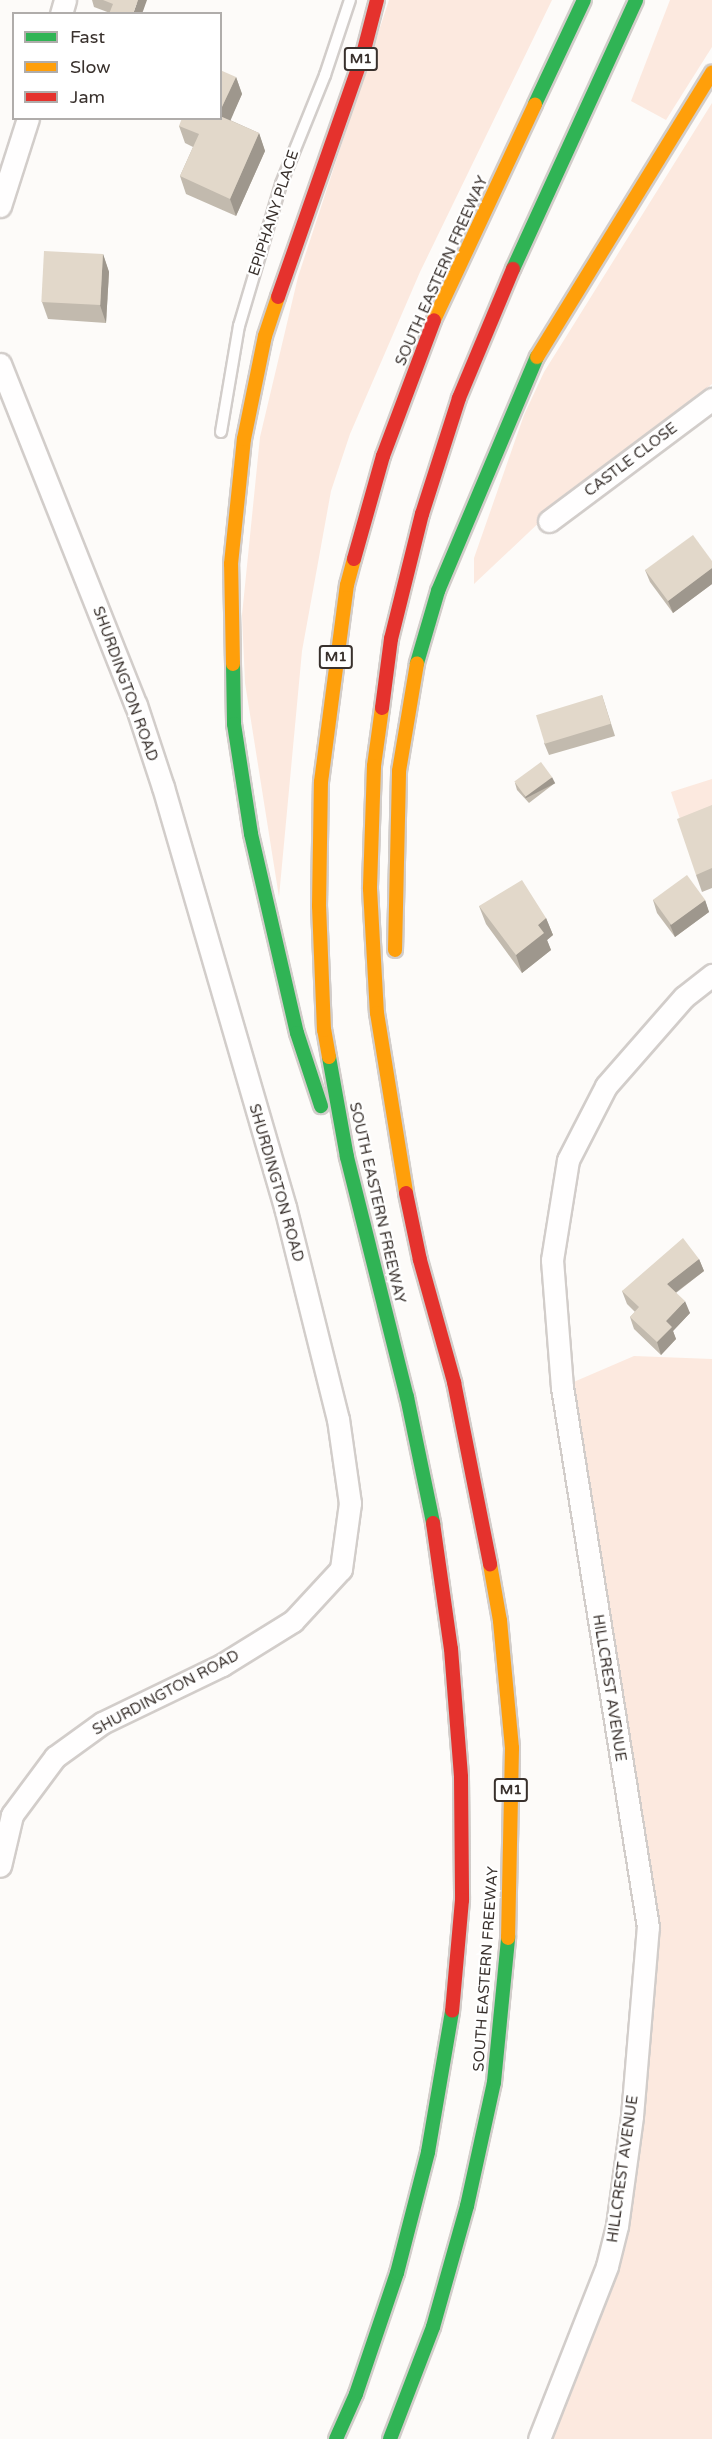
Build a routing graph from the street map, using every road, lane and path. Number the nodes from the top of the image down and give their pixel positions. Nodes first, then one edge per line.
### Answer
1 (350, 0) edge
2 (377, 0) edge
3 (584, 0) edge
4 (636, 0) edge
5 (712, 72) edge
6 (27, 120) edge
7 (0, 206) edge
8 (0, 364) edge
9 (712, 399) edge
10 (221, 432) dead end
11 (549, 520) dead end
12 (395, 969) dead end
13 (712, 975) edge
14 (395, 1026) dead end
15 (395, 1137) junction
16 (375, 1276) junction
17 (0, 1866) edge
18 (336, 2439) edge
19 (390, 2439) edge
20 (539, 2439) edge

1 - 10 lane, EPIPHANY PLACE
2 - 16 highway, M1
3 - 16 highway, SOUTH EASTERN FREEWAY / M1
4 - 15 highway, SOUTH EASTERN FREEWAY / M1
5 - 12 highway
6 - 7 street
8 - 17 street, SHURDINGTON ROAD
9 - 11 street, CASTLE CLOSE
13 - 20 street, HILLCREST AVENUE
14 - 15 highway
15 - 19 highway, SOUTH EASTERN FREEWAY / M1
16 - 18 highway, SOUTH EASTERN FREEWAY / M1

